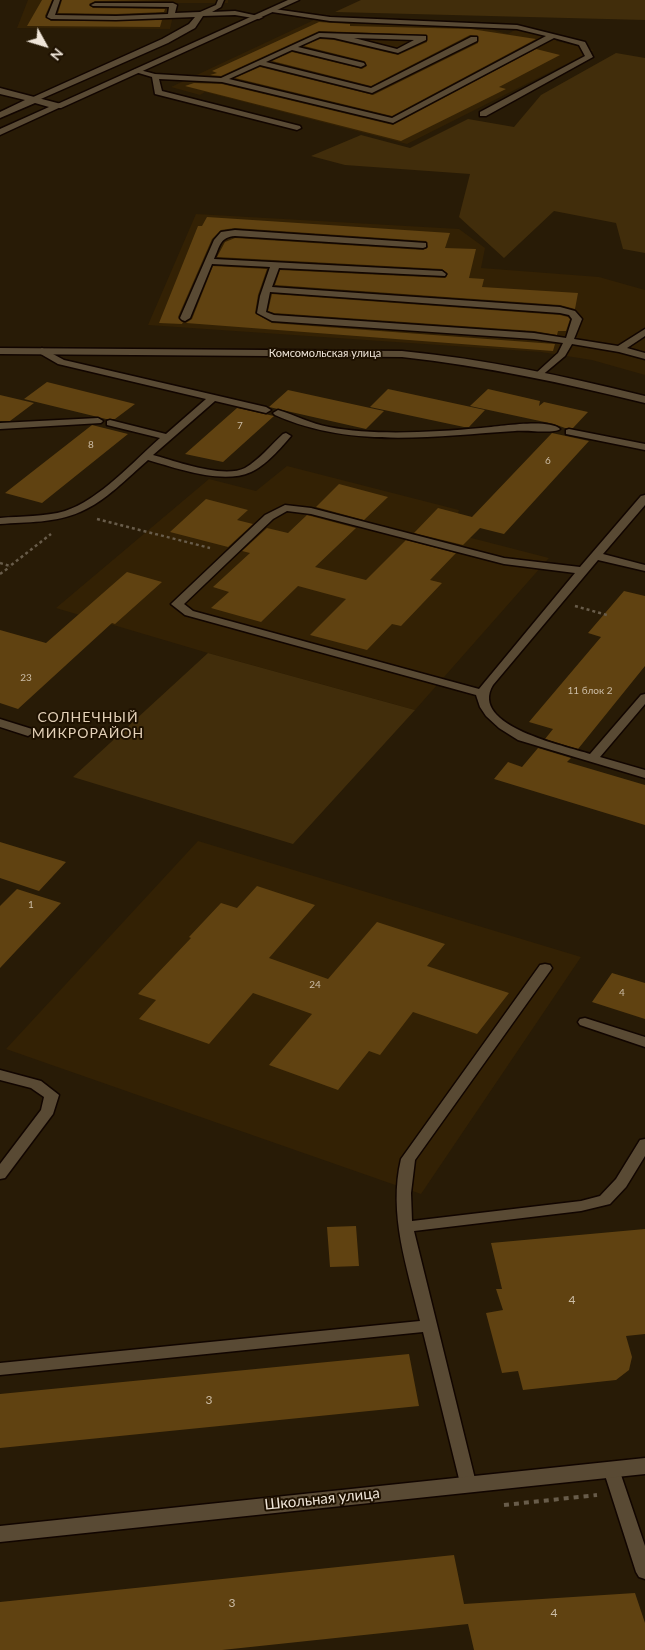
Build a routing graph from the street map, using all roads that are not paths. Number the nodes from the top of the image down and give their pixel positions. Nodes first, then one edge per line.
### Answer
1 (57, 0) edge
2 (221, 0) edge
3 (295, 0) edge
4 (95, 5) dead end
5 (274, 11) junction
6 (200, 15) junction
7 (171, 16) junction
8 (260, 17) junction
9 (553, 34) junction
10 (336, 36) junction
11 (474, 39) dead end
12 (291, 48) junction
13 (259, 63) junction
14 (361, 65) dead end
15 (136, 71) junction
16 (154, 76) junction
17 (222, 80) junction
18 (0, 91) edge
19 (34, 100) junction
20 (58, 106) junction
21 (3, 111) edge
22 (483, 114) dead end
23 (32, 117) junction
24 (297, 128) dead end
25 (0, 132) edge
26 (423, 245) dead end
27 (209, 261) junction
28 (275, 264) junction
29 (442, 274) dead end
30 (268, 289) junction
31 (185, 318) dead end
32 (645, 332) edge
33 (569, 341) junction
34 (620, 349) junction
35 (0, 351) edge
36 (42, 351) junction
37 (645, 356) edge
38 (540, 374) junction
39 (213, 398) junction
40 (645, 400) edge
41 (266, 410) dead end
42 (278, 413) dead end
43 (98, 421) dead end
44 (110, 423) dead end
45 (0, 426) edge
46 (555, 429) dead end
47 (569, 432) dead end
48 (286, 436) dead end
49 (167, 437) junction
50 (645, 447) edge
51 (146, 456) junction
52 (644, 501) edge
53 (0, 521) edge
54 (596, 556) junction
55 (645, 568) edge
56 (584, 571) junction
57 (482, 693) junction
58 (645, 697) edge
59 (0, 723) edge
60 (28, 732) dead end
61 (593, 758) junction
62 (645, 774) edge
63 (545, 968) dead end
64 (584, 1022) dead end
65 (645, 1042) edge
66 (0, 1075) edge
67 (645, 1144) edge
68 (0, 1174) edge
69 (405, 1227) junction
70 (428, 1326) junction
71 (0, 1369) edge
72 (645, 1466) edge
73 (611, 1469) junction
74 (468, 1483) junction
75 (0, 1534) edge
76 (645, 1572) edge

1 - 7 lane
2 - 6 lane
3 - 5 street
4 - 7 lane
5 - 8 street
5 - 9 lane
6 - 7 lane
6 - 8 lane
6 - 19 lane
8 - 15 street
9 - 17 lane
9 - 22 lane
10 - 10 lane
10 - 12 lane
11 - 13 lane
12 - 13 lane
12 - 14 lane
13 - 17 lane
15 - 16 lane
15 - 20 street
16 - 17 lane
16 - 24 lane
18 - 19 street
19 - 20 street
19 - 21 street
20 - 23 street
21 - 23 street
23 - 25 street
26 - 27 lane
27 - 28 lane
27 - 31 lane
28 - 29 lane
28 - 30 lane
30 - 33 lane
30 - 33 lane
32 - 34 lane
33 - 34 lane
33 - 38 lane
34 - 37 lane
35 - 36 street, Комсомольская улица
36 - 38 street, Комсомольская улица
36 - 39 lane
38 - 40 street, Комсомольская улица
39 - 41 lane
39 - 49 lane
42 - 46 lane
43 - 45 lane
44 - 49 lane
47 - 50 lane
48 - 51 lane
49 - 51 lane
51 - 53 lane
52 - 54 lane
54 - 55 lane
54 - 56 lane
56 - 57 lane
56 - 57 lane
57 - 61 lane
58 - 61 lane
59 - 60 lane
61 - 62 lane
63 - 69 lane
64 - 65 lane
66 - 68 lane
67 - 69 lane
69 - 70 lane
70 - 71 lane
70 - 74 lane
72 - 73 street, Школьная улица
73 - 74 street, Школьная улица
73 - 76 lane
74 - 75 street, Школьная улица

